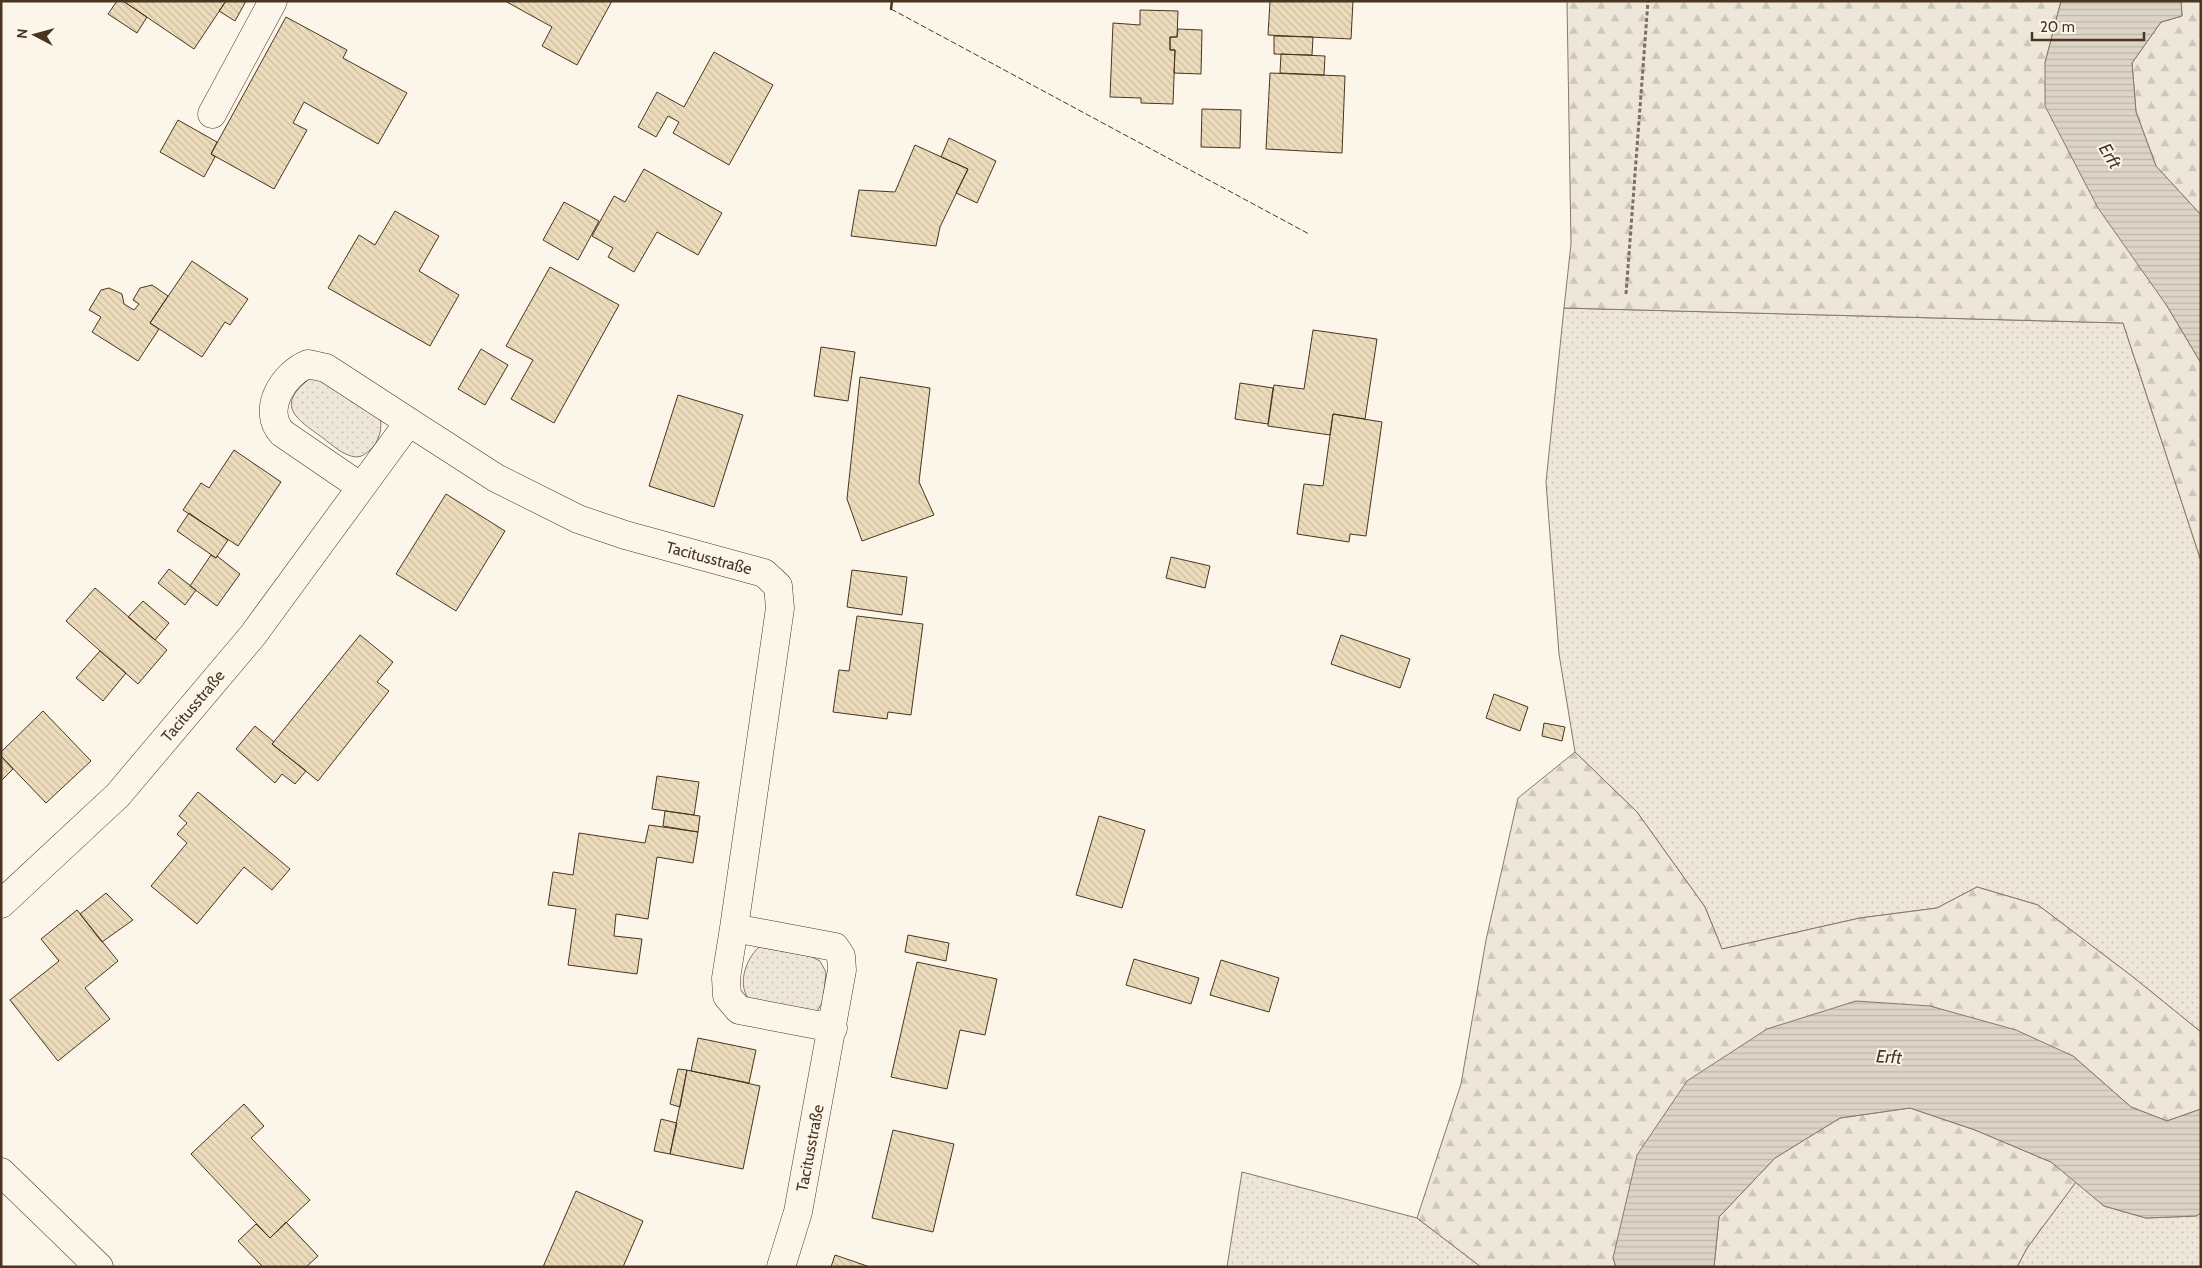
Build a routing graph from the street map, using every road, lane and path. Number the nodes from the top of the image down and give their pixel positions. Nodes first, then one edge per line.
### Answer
1 (273, 1) edge
2 (1648, 1) edge
3 (212, 114) dead end
4 (1626, 294) dead end
5 (408, 422) junction
6 (361, 487) junction
7 (1, 904) edge
8 (734, 928) junction
9 (832, 1028) junction
10 (1, 1172) edge
11 (100, 1267) edge
12 (781, 1267) edge

1 - 3 street
2 - 4 path
5 - 6 street, Tacitusstraße
5 - 6 street, Tacitusstraße
5 - 8 street, Tacitusstraße
6 - 7 street, Tacitusstraße
8 - 9 street, Tacitusstraße
8 - 9 street, Tacitusstraße
9 - 12 street, Tacitusstraße
10 - 11 street

